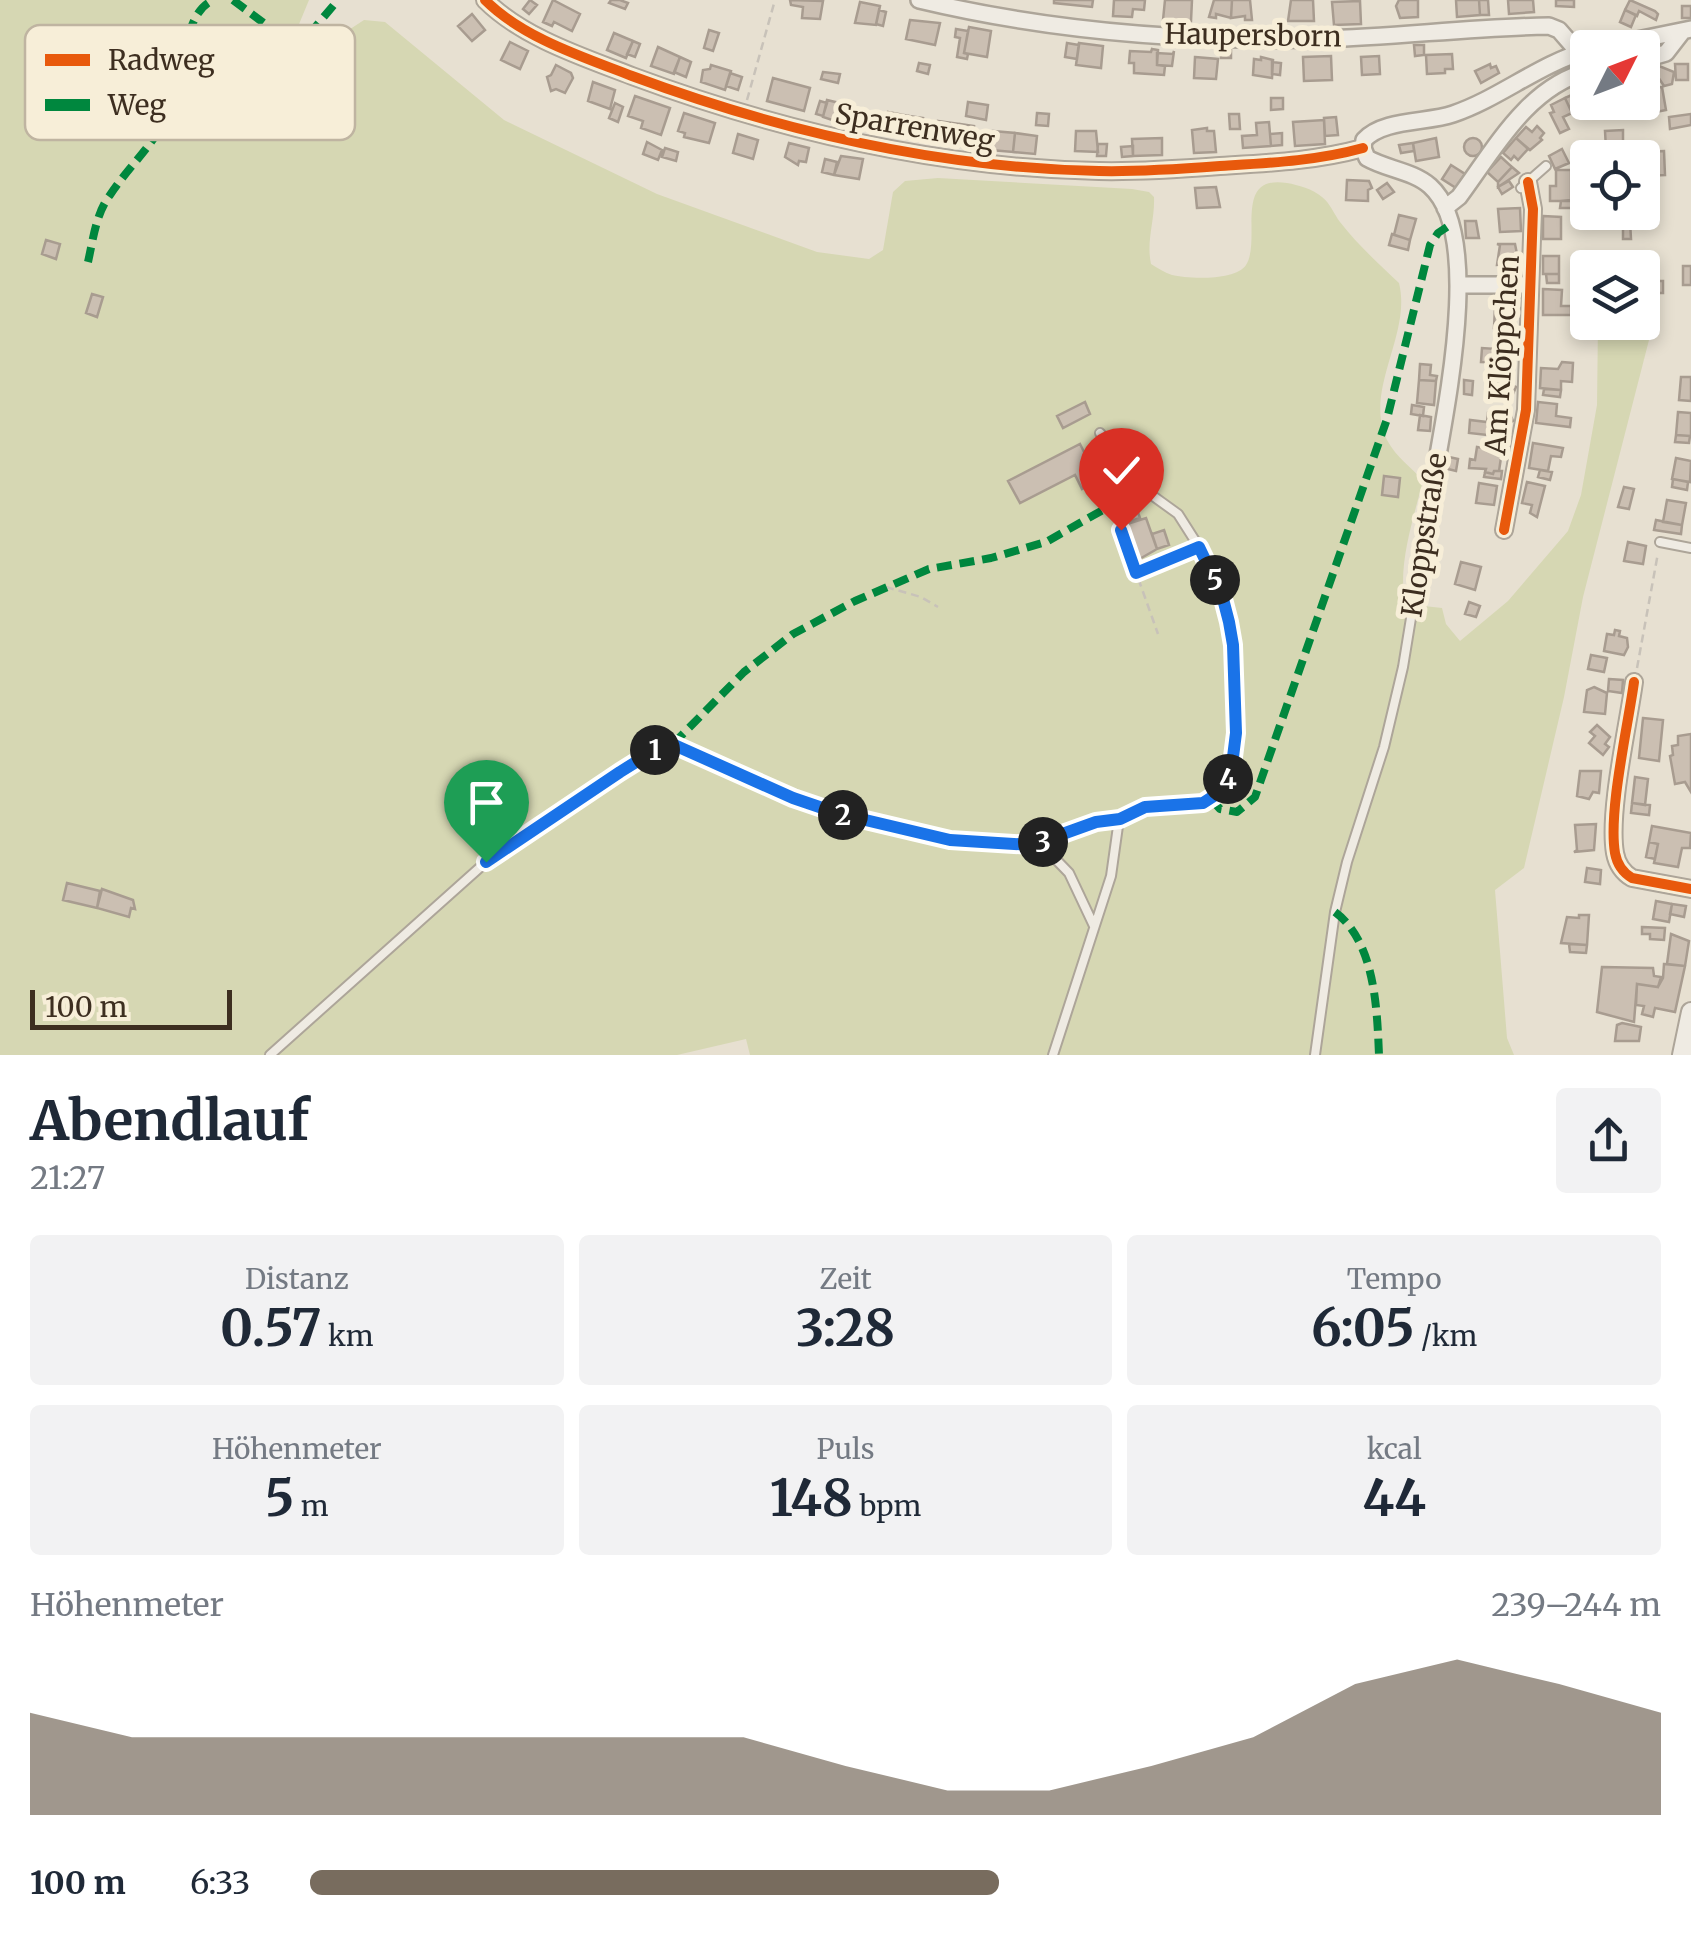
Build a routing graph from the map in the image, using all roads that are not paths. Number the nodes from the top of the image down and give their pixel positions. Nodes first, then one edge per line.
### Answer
1 (485, 0) edge
2 (919, 0) edge
3 (1687, 30) edge
4 (1660, 35) edge
5 (1570, 40) edge
6 (1660, 54) edge
7 (1570, 58) edge
8 (1570, 77) edge
9 (1362, 148) junction
10 (1546, 166) dead end
11 (1524, 185) joint
12 (1445, 208) junction
13 (1459, 285) junction
14 (1530, 285) junction
15 (1100, 433) dead end
16 (1431, 496) joint
17 (1504, 530) dead end
18 (1660, 542) road end
19 (1691, 548) edge
20 (1634, 682) road end
21 (1120, 819) junction
22 (1040, 843) junction
23 (1691, 890) edge
24 (1094, 926) junction
25 (1691, 1012) edge
26 (270, 1055) edge
27 (1054, 1055) edge
28 (1315, 1055) edge
29 (1682, 1055) edge

1 - 9 street, Sparrenweg
2 - 5 street, Haupersborn
3 - 4 street
3 - 6 street
7 - 9 street
8 - 12 street
9 - 12 street
10 - 11 lane, Am Klöppchen
11 - 14 street, Am Klöppchen
12 - 13 street, Kloppstraße
13 - 14 street, Am Klöppchen
13 - 16 street, Kloppstraße
14 - 17 street, Am Klöppchen
15 - 21 lane
16 - 28 lane, Kloppstraße
18 - 19 lane
20 - 23 street
21 - 22 lane
21 - 24 lane
22 - 24 lane
22 - 26 lane
24 - 27 lane
25 - 29 street

